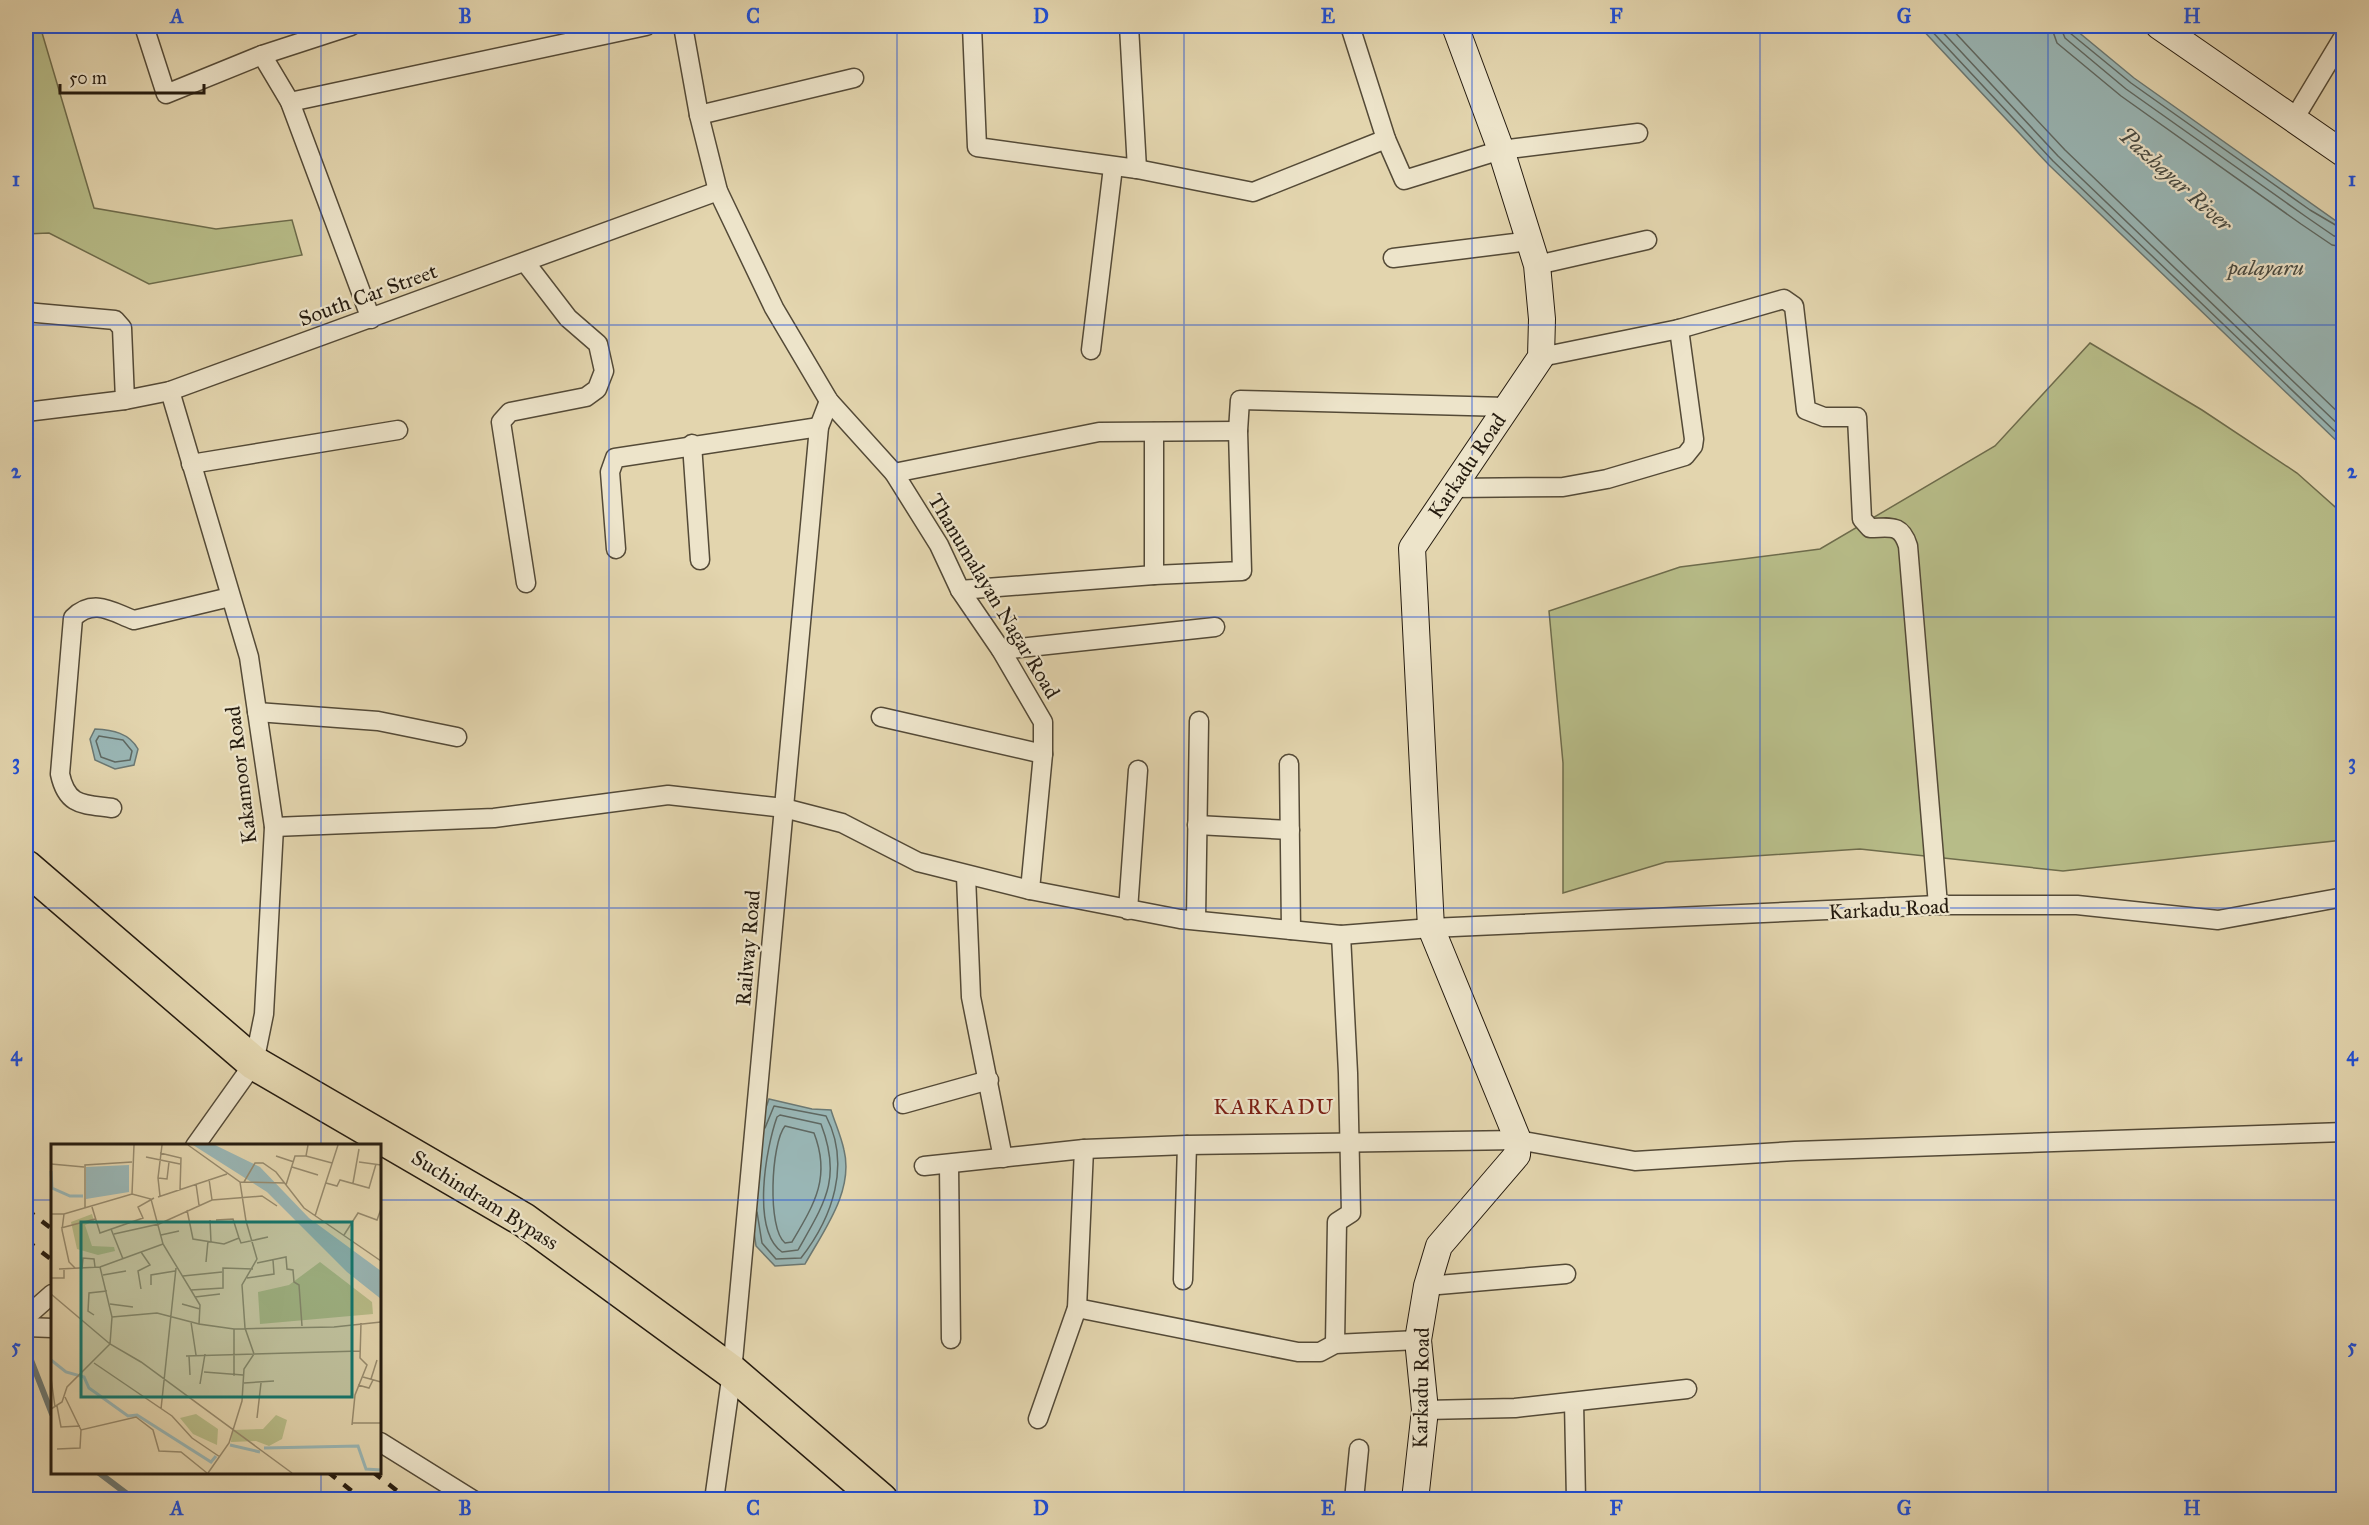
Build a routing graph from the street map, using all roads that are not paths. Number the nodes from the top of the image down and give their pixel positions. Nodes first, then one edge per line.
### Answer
1 (144, 26) edge
2 (351, 26) edge
3 (646, 26) edge
4 (683, 26) edge
5 (972, 26) edge
6 (1129, 26) edge
7 (1350, 26) edge
8 (1455, 26) edge
9 (2159, 26) edge
10 (2343, 36) edge
11 (262, 56) junction
12 (854, 78) dead end
13 (290, 102) junction
14 (699, 115) junction
15 (2294, 119) junction
16 (1638, 133) dead end
17 (1386, 138) junction
18 (1501, 150) junction
19 (2343, 154) edge
20 (1113, 167) junction
21 (1137, 169) junction
22 (718, 191) junction
23 (1647, 240) dead end
24 (1533, 253) junction
25 (1393, 258) dead end
26 (525, 262) junction
27 (26, 312) edge
28 (370, 319) junction
29 (1679, 329) junction
30 (1090, 350) dead end
31 (1541, 357) junction
32 (170, 391) junction
33 (125, 400) junction
34 (829, 401) junction
35 (1506, 407) junction
36 (26, 412) edge
37 (819, 427) junction
38 (398, 430) dead end
39 (1238, 431) junction
40 (1154, 432) junction
41 (692, 444) junction
42 (191, 464) junction
43 (894, 472) junction
44 (1452, 488) junction
45 (616, 549) dead end
46 (700, 560) dead end
47 (1154, 575) junction
48 (526, 583) dead end
49 (960, 590) junction
50 (230, 597) junction
51 (1215, 627) dead end
52 (1001, 650) junction
53 (257, 712) junction
54 (881, 717) dead end
55 (1199, 721) dead end
56 (457, 737) dead end
57 (1043, 754) junction
58 (1289, 764) dead end
59 (1138, 770) dead end
60 (112, 808) dead end
61 (784, 808) junction
62 (1197, 825) junction
63 (274, 827) junction
64 (1290, 831) junction
65 (26, 867) edge
66 (966, 876) junction
67 (1030, 890) junction
68 (2343, 897) edge
69 (1938, 905) junction
70 (1128, 910) junction
71 (1196, 920) junction
72 (1431, 928) junction
73 (1291, 930) junction
74 (1341, 935) junction
75 (254, 1063) junction
76 (989, 1080) junction
77 (903, 1104) dead end
78 (2343, 1132) edge
79 (1518, 1140) junction
80 (196, 1144) edge
81 (1349, 1144) junction
82 (1187, 1145) junction
83 (1084, 1149) junction
84 (1003, 1158) junction
85 (949, 1165) junction
86 (924, 1166) dead end
87 (1566, 1274) dead end
88 (1183, 1280) dead end
89 (1427, 1286) junction
90 (51, 1295) edge
91 (1077, 1308) junction
92 (26, 1317) edge
93 (26, 1327) edge
94 (51, 1328) edge
95 (951, 1339) dead end
96 (1418, 1340) junction
97 (1335, 1344) junction
98 (732, 1372) junction
99 (1687, 1389) dead end
100 (1574, 1402) junction
101 (1425, 1410) junction
102 (1038, 1419) dead end
103 (381, 1443) edge
104 (1359, 1449) dead end
105 (473, 1500) edge
106 (714, 1500) edge
107 (881, 1500) edge
108 (1354, 1500) edge
109 (1415, 1500) edge
110 (1576, 1500) edge

1 - 11 street
2 - 11 street
3 - 13 street
4 - 14 street, Thanumalayan Nagar Road
5 - 20 street
6 - 21 street
7 - 17 street
8 - 18 street
9 - 15 street
10 - 15 street
11 - 13 street
12 - 14 street
13 - 28 street
14 - 22 street, Thanumalayan Nagar Road
15 - 19 street
16 - 18 street
17 - 18 street
17 - 21 street
18 - 24 street
20 - 21 street
20 - 30 street
22 - 26 street, South Car Street
22 - 34 street, Thanumalayan Nagar Road
23 - 24 street
24 - 25 street
24 - 31 street
26 - 28 street, South Car Street
26 - 48 street
27 - 33 street
28 - 32 street, South Car Street
29 - 31 street
29 - 44 street
29 - 69 street
31 - 35 street, Karkadu Road
32 - 33 street, South Car Street
32 - 42 street, Kakamoor Road
33 - 36 street, South Car Street
34 - 37 street, Railway Road
34 - 43 street, Thanumalayan Nagar Road
35 - 39 street
35 - 44 street, Karkadu Road
37 - 41 street
37 - 61 street, Railway Road
38 - 42 street
39 - 40 street
39 - 47 street
40 - 43 street
40 - 47 street
41 - 45 street
41 - 46 street
42 - 50 street, Kakamoor Road
43 - 49 street, Thanumalayan Nagar Road
44 - 72 street, Karkadu Road
47 - 49 street
49 - 52 street, Thanumalayan Nagar Road
50 - 53 street, Kakamoor Road
50 - 60 street
51 - 52 street
52 - 57 street, Thanumalayan Nagar Road
53 - 56 street
53 - 63 street, Kakamoor Road
54 - 57 street
55 - 62 street
57 - 67 street, Thanumalayan Nagar Road
58 - 64 street
59 - 70 street
61 - 63 street
61 - 66 street
61 - 98 street, Railway Road
62 - 64 street
62 - 71 street
63 - 75 street, Kakamoor Road
64 - 73 street
65 - 75 highway, Suchindram Bypass
66 - 67 street
66 - 76 street
67 - 70 street
68 - 69 street, Karkadu Road
69 - 72 street, Karkadu Road
70 - 71 street
71 - 73 street
72 - 74 street
72 - 79 street, Karkadu Road
73 - 74 street
74 - 81 street
75 - 80 street, Kakamoor Road
75 - 98 highway, Suchindram Bypass
76 - 77 street
76 - 84 street
78 - 79 street
79 - 81 street
79 - 89 street, Karkadu Road
81 - 82 street
81 - 97 street
82 - 83 street
82 - 88 street
83 - 84 street
83 - 91 street
84 - 85 street
85 - 86 street
85 - 95 street
87 - 89 street
89 - 96 street, Karkadu Road
90 - 92 street
91 - 97 street
91 - 102 street
93 - 94 street
96 - 97 street
96 - 101 street, Karkadu Road
98 - 106 street, Railway Road
98 - 107 highway, Suchindram Bypass
99 - 100 street
100 - 101 street
100 - 110 street
101 - 109 street, Karkadu Road
103 - 105 street
104 - 108 street

